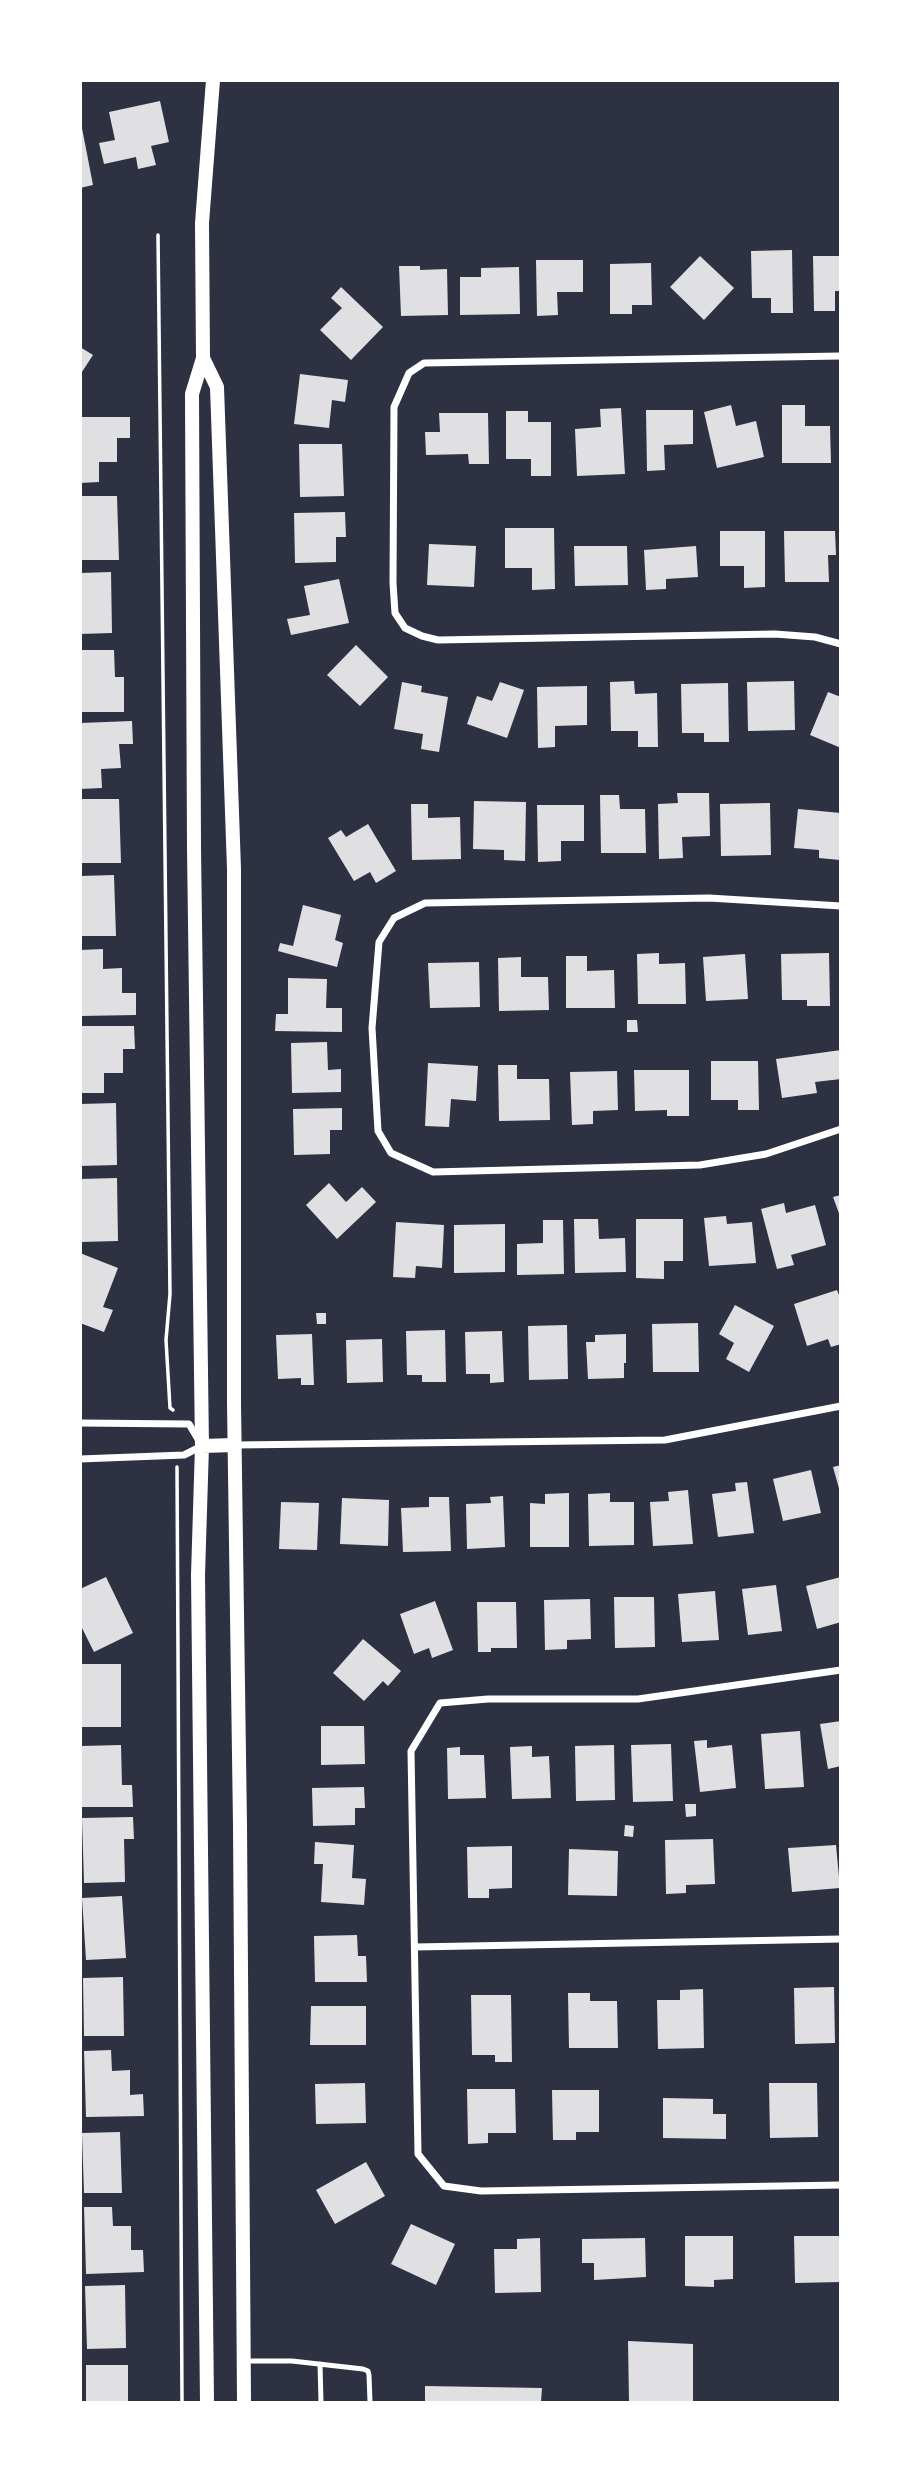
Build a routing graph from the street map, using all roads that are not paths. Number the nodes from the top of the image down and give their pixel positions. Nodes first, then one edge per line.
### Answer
1 (213, 80) edge
2 (841, 356) edge
3 (203, 358) junction
4 (841, 644) edge
5 (841, 906) edge
6 (841, 1129) edge
7 (841, 1406) edge
8 (80, 1423) edge
9 (234, 1445) junction
10 (202, 1446) junction
11 (80, 1459) edge
12 (841, 1670) edge
13 (841, 1939) edge
14 (415, 1947) junction
15 (841, 2185) edge
16 (244, 2361) junction
17 (320, 2364) junction
18 (207, 2403) edge
19 (244, 2403) edge
20 (321, 2403) edge
21 (370, 2403) edge

1 - 3 main road
2 - 4 street
3 - 9 main road
3 - 10 main road
5 - 6 street
7 - 9 street
8 - 10 street
9 - 10 main road
9 - 16 main road
10 - 11 street
10 - 18 main road
12 - 14 street
13 - 14 street
14 - 15 street
16 - 17 lane
16 - 19 main road
17 - 20 lane
17 - 21 lane

